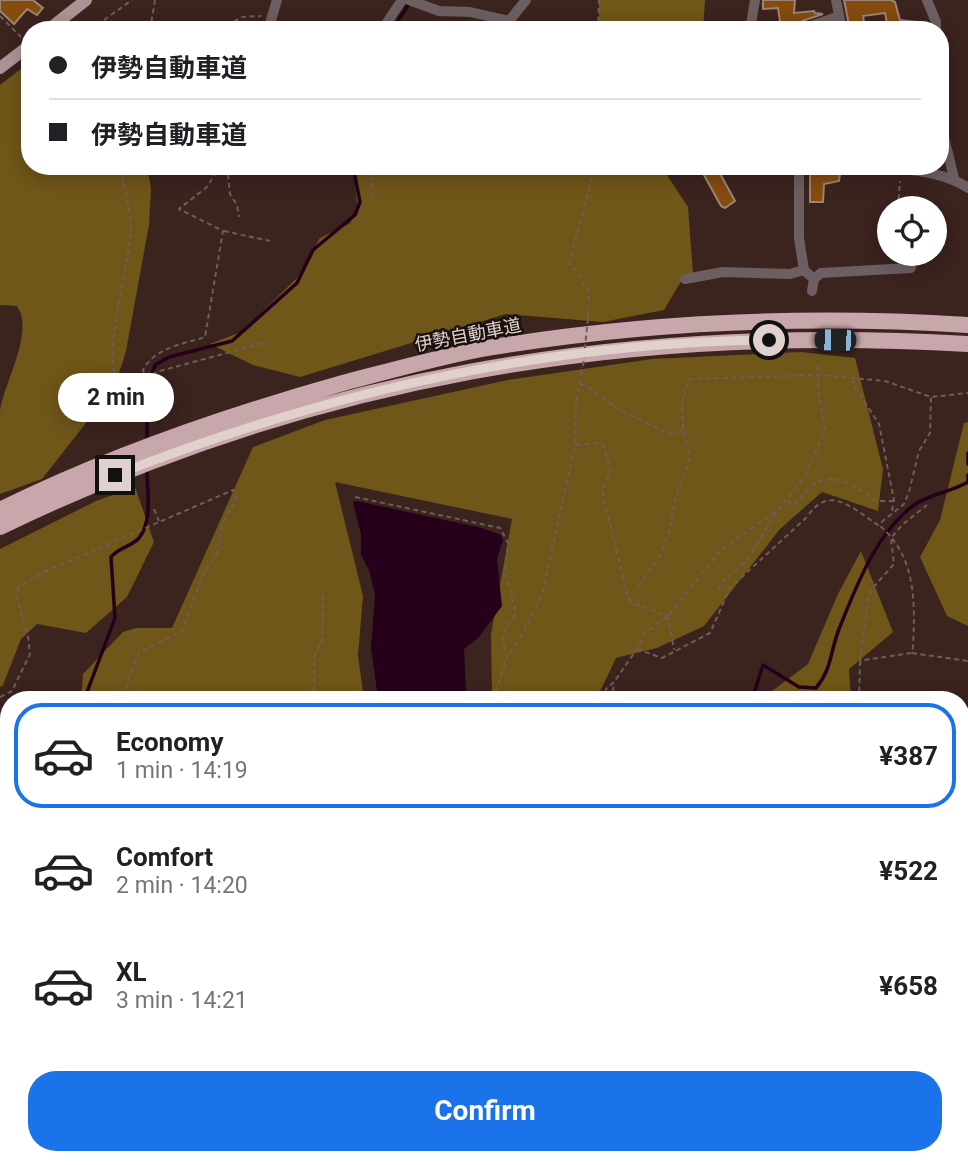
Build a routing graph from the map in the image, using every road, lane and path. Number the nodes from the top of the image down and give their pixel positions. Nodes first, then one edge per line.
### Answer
1 (86, 0) edge
2 (132, 0) edge
3 (155, 0) edge
4 (277, 0) edge
5 (402, 0) edge
6 (409, 0) edge
7 (526, 0) edge
8 (599, 0) edge
9 (755, 0) edge
10 (836, 0) edge
11 (927, 0) edge
12 (0, 16) edge
13 (272, 16) junction
14 (838, 17) junction
15 (104, 20) dead end
16 (59, 21) edge
17 (152, 21) edge
18 (235, 21) edge
19 (271, 21) edge
20 (388, 21) edge
21 (598, 21) edge
22 (752, 21) edge
23 (826, 21) edge
24 (839, 21) edge
25 (936, 21) edge
26 (21, 37) edge
27 (21, 51) edge
28 (0, 68) edge
29 (949, 158) edge
30 (123, 175) edge
31 (214, 175) edge
32 (228, 175) edge
33 (371, 175) edge
34 (591, 175) edge
35 (799, 175) edge
36 (900, 175) edge
37 (933, 175) edge
38 (954, 178) junction
39 (968, 188) edge
40 (373, 195) dead end
41 (899, 196) edge
42 (239, 217) dead end
43 (223, 231) junction
44 (270, 241) dead end
45 (911, 268) dead end
46 (804, 270) junction
47 (685, 279) dead end
48 (968, 325) edge
49 (264, 343) dead end
50 (968, 344) edge
51 (818, 363) dead end
52 (818, 375) junction
53 (146, 377) junction
54 (854, 378) junction
55 (154, 384) dead end
56 (580, 385) junction
57 (968, 393) edge
58 (931, 397) junction
59 (683, 430) junction
60 (575, 445) junction
61 (355, 497) dead end
62 (787, 499) junction
63 (894, 500) junction
64 (927, 505) dead end
65 (154, 509) dead end
66 (0, 510) edge
67 (778, 510) junction
68 (892, 513) junction
69 (159, 522) junction
70 (878, 525) junction
71 (0, 527) edge
72 (891, 538) junction
73 (638, 586) dead end
74 (718, 590) dead end
75 (323, 595) dead end
76 (667, 616) junction
77 (637, 649) junction
78 (674, 652) junction
79 (911, 653) junction
80 (508, 654) junction
81 (968, 661) edge
82 (860, 663) junction
83 (614, 682) junction
84 (12, 691) edge
85 (126, 691) edge
86 (313, 691) edge
87 (496, 691) edge
88 (606, 691) edge
89 (613, 691) edge
90 (859, 691) edge

1 - 16 main road
2 - 15 path
3 - 17 path
4 - 13 street
5 - 20 street
6 - 7 street
8 - 21 path
9 - 22 street
10 - 14 street
11 - 25 street
12 - 26 path
13 - 18 path
13 - 19 street
14 - 23 street
14 - 24 street
27 - 28 main road
29 - 38 street
30 - 53 path
31 - 43 path
32 - 42 path
33 - 40 path
34 - 56 path, bridge
35 - 46 street
36 - 41 path
37 - 38 street
38 - 39 street
43 - 44 path
43 - 53 path
45 - 46 street
46 - 47 street
48 - 66 highway, 伊勢自動車道
49 - 53 path
50 - 71 highway, 伊勢自動車道
51 - 52 path
52 - 54 path
52 - 59 path
52 - 62 path
53 - 55 path
54 - 58 path
54 - 63 path
56 - 59 path
56 - 60 path
57 - 58 path
58 - 68 path
59 - 73 path
60 - 76 path
60 - 80 path
61 - 80 path
62 - 63 path
62 - 67 path
63 - 68 path
64 - 72 path
65 - 69 path
67 - 74 path
67 - 76 path
68 - 70 path
69 - 84 path
69 - 85 path
70 - 72 path
70 - 78 path
72 - 79 path
72 - 82 path
75 - 86 path
76 - 77 path
76 - 78 path
77 - 78 path
77 - 83 path
79 - 81 path
79 - 82 path
80 - 87 path
82 - 90 path
83 - 88 path
83 - 89 path

